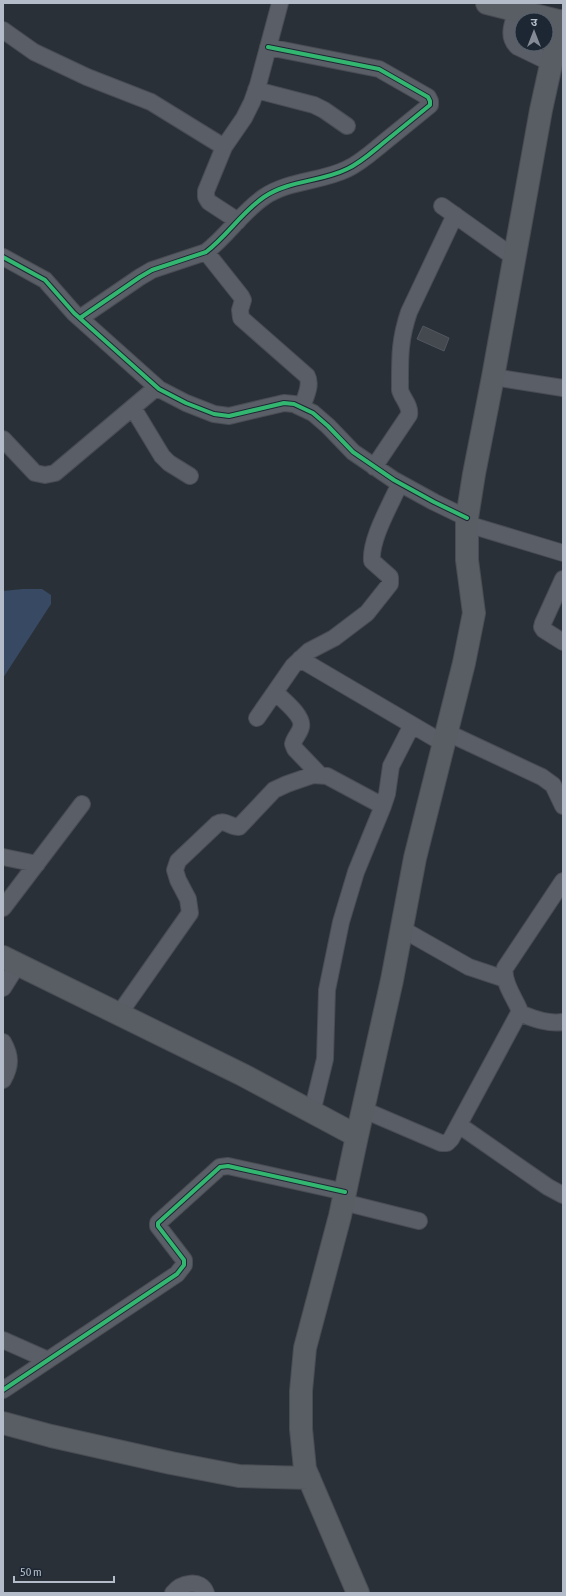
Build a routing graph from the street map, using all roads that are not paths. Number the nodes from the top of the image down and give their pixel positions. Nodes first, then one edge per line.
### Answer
1 (280, 3) edge
2 (487, 3) edge
3 (517, 10) junction
4 (563, 22) edge
5 (3, 30) edge
6 (268, 47) junction
7 (551, 63) junction
8 (256, 90) junction
9 (347, 126) dead end
10 (224, 147) junction
11 (442, 206) dead end
12 (455, 215) junction
13 (238, 221) junction
14 (206, 252) junction
15 (3, 257) edge
16 (515, 258) junction
17 (80, 318) junction
18 (493, 377) junction
19 (157, 387) junction
20 (563, 388) edge
21 (302, 407) junction
22 (133, 408) junction
23 (3, 439) edge
24 (374, 467) junction
25 (190, 476) dead end
26 (400, 483) junction
27 (467, 521) junction
28 (563, 553) edge
29 (563, 579) edge
30 (563, 642) edge
31 (300, 659) junction
32 (275, 692) junction
33 (257, 718) dead end
34 (412, 725) junction
35 (444, 737) junction
36 (319, 774) junction
37 (561, 794) edge
38 (82, 804) dead end
39 (383, 806) junction
40 (3, 857) edge
41 (36, 864) junction
42 (563, 881) edge
43 (3, 908) edge
44 (402, 928) junction
45 (10, 960) edge
46 (505, 979) junction
47 (3, 988) edge
48 (520, 1013) junction
49 (119, 1014) junction
50 (563, 1022) edge
51 (3, 1042) edge
52 (7, 1067) edge
53 (364, 1110) junction
54 (312, 1112) junction
55 (459, 1125) junction
56 (357, 1136) junction
57 (563, 1195) edge
58 (344, 1197) junction
59 (419, 1221) dead end
60 (3, 1340) edge
61 (48, 1360) junction
62 (3, 1390) edge
63 (3, 1423) edge
64 (309, 1478) junction
65 (173, 1593) edge
66 (206, 1593) edge
67 (358, 1593) edge

1 - 6 street
2 - 3 main road
3 - 4 main road
3 - 7 street
4 - 7 main road
5 - 10 street
6 - 8 street
6 - 13 street
7 - 16 main road
8 - 9 street
8 - 10 street
10 - 13 street
11 - 12 street
12 - 16 street
12 - 24 street
13 - 14 street
14 - 17 street
14 - 21 street
15 - 17 street
16 - 18 main road
17 - 19 street
18 - 20 street
18 - 27 main road
19 - 21 street
19 - 22 street
21 - 24 street
22 - 23 street
22 - 25 street
24 - 26 street
26 - 27 street
26 - 31 street
27 - 28 street
27 - 35 main road
29 - 30 street
31 - 32 street
31 - 34 street
32 - 33 street
32 - 36 street
34 - 35 street
34 - 39 street
35 - 37 street
35 - 44 main road
36 - 39 street
36 - 49 street
38 - 41 street
39 - 54 street
40 - 41 street
41 - 43 street
42 - 46 street
44 - 46 street
44 - 53 main road
45 - 47 street
45 - 49 main road
46 - 48 street
48 - 50 street
48 - 55 street
49 - 54 main road
51 - 52 street
53 - 55 street
53 - 56 main road
54 - 56 main road
55 - 57 street
56 - 58 main road
58 - 59 street
58 - 61 street
58 - 64 main road
60 - 61 street
61 - 62 street
63 - 64 main road
64 - 67 main road
65 - 66 street

